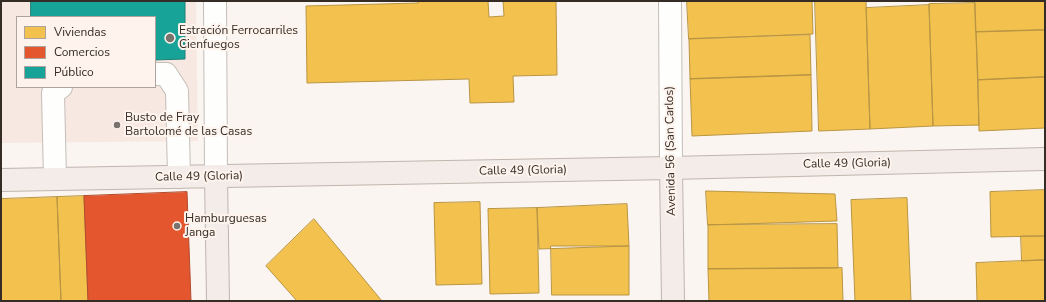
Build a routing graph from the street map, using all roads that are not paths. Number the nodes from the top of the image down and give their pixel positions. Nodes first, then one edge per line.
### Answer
1 (215, 1) edge
2 (670, 1) edge
3 (156, 74) edge
4 (60, 88) edge
5 (1045, 159) edge
6 (671, 168) junction
7 (216, 176) junction
8 (179, 177) junction
9 (55, 179) junction
10 (1, 180) edge
11 (218, 301) edge
12 (673, 301) edge

1 - 7 street
2 - 6 street, Avenida 56 (San Carlos)
3 - 8 street
4 - 9 street
5 - 6 main road, Calle 49 (Gloria)
6 - 7 main road, Calle 49 (Gloria)
6 - 12 main road, Avenida 56 (San Carlos)
7 - 8 main road, Calle 49 (Gloria)
7 - 11 main road
8 - 9 main road, Calle 49 (Gloria)
9 - 10 main road, Calle 49 (Gloria)

